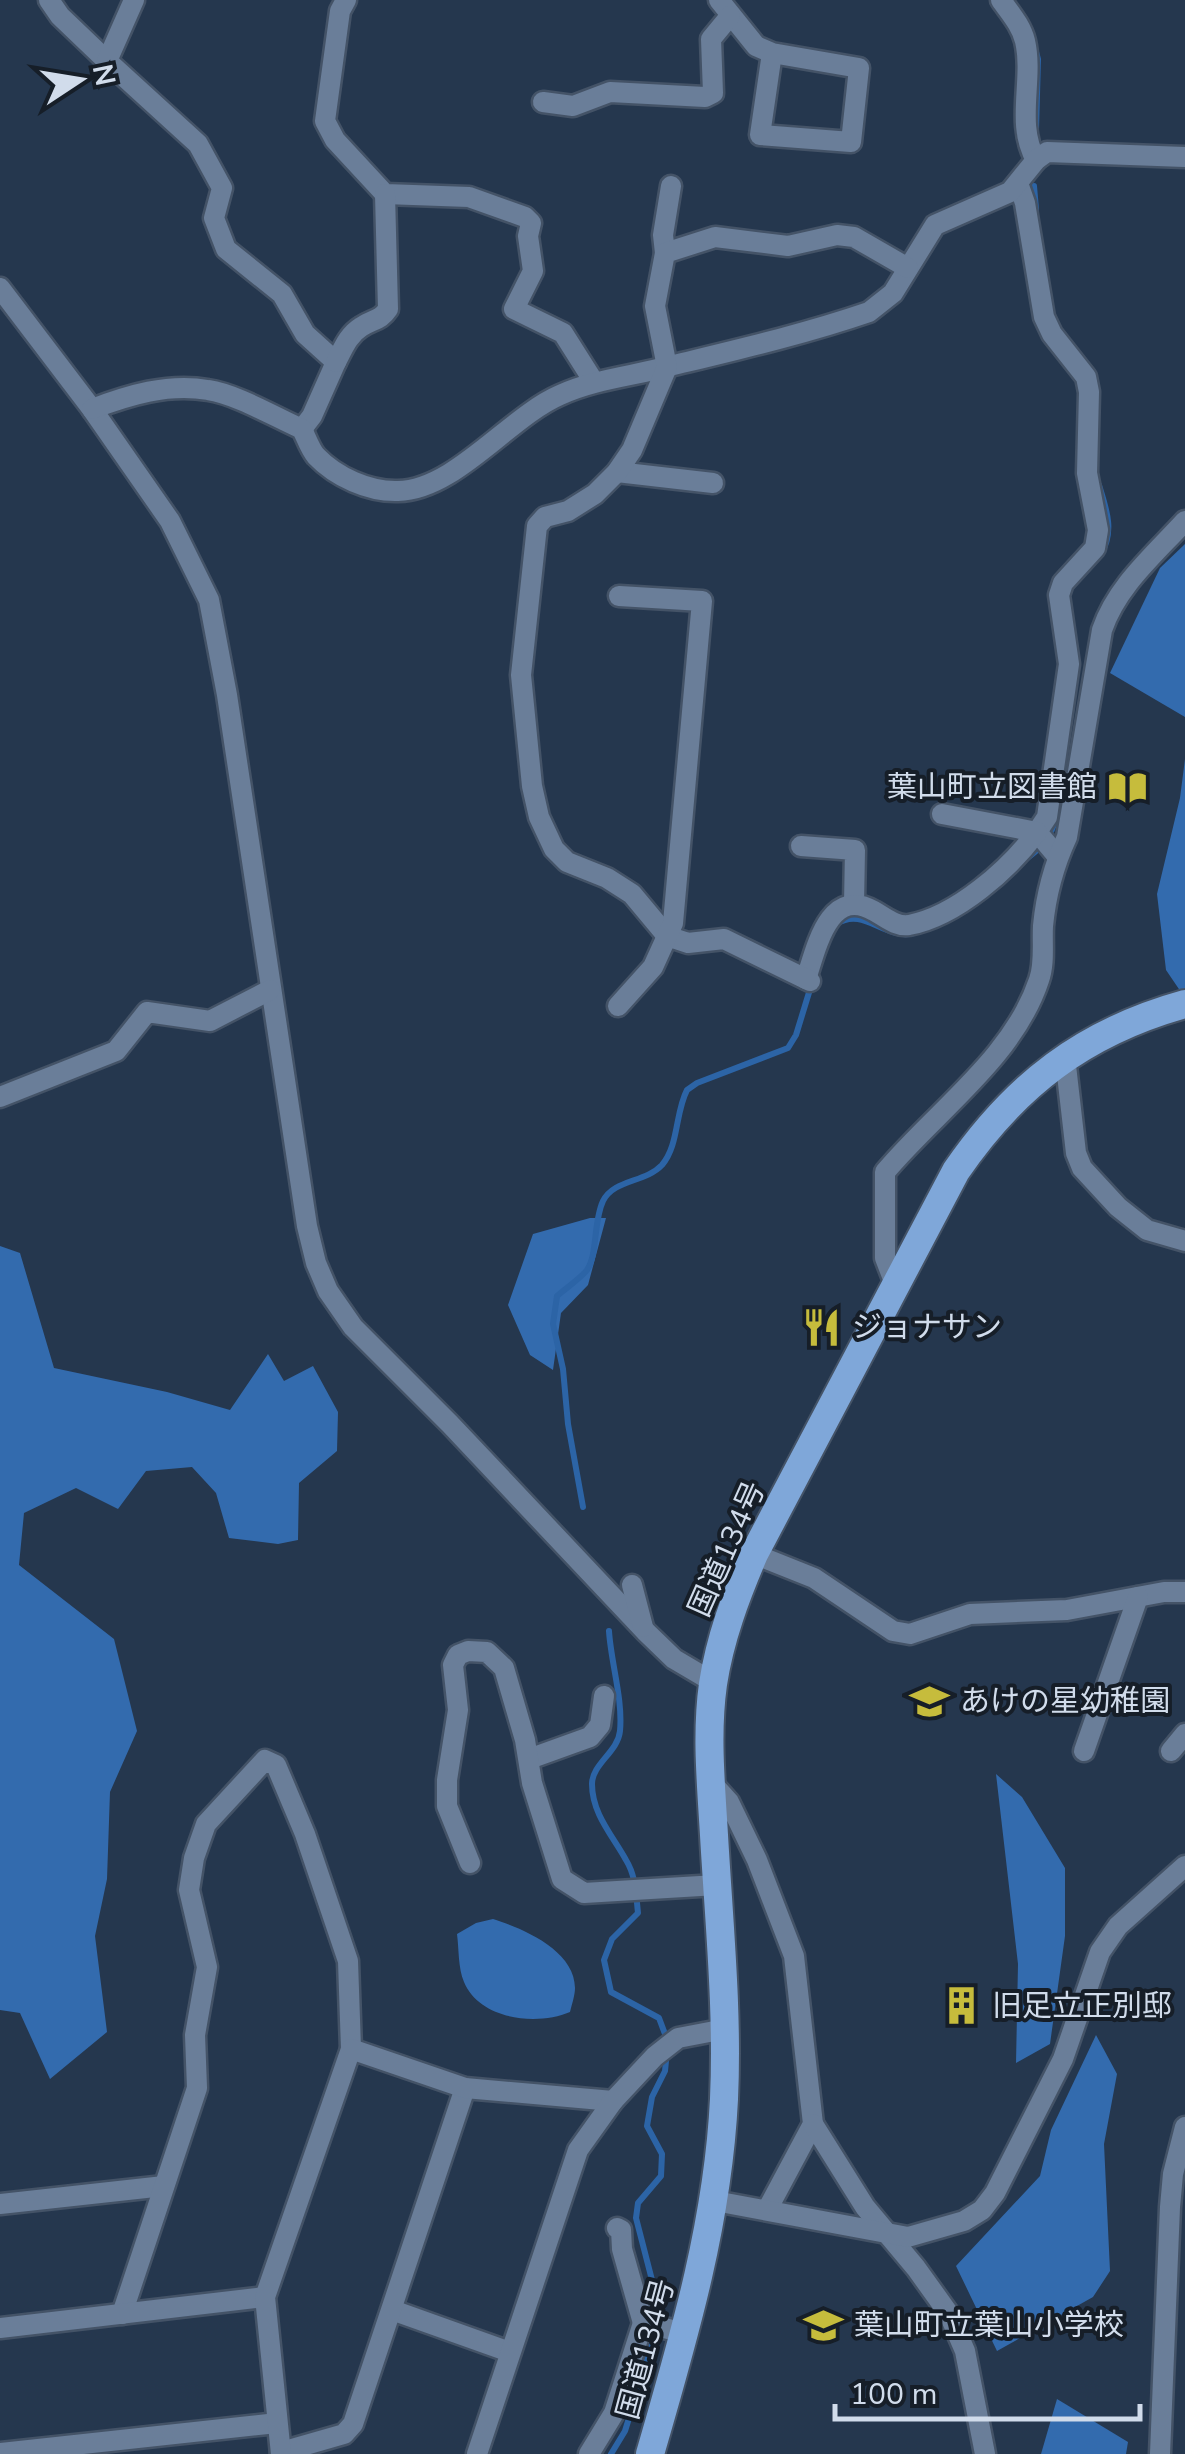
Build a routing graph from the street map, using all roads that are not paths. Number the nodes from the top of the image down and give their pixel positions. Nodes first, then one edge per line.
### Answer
1 (49, 0) edge
2 (346, 0) edge
3 (1000, 0) edge
4 (127, 2) edge
5 (724, 8) edge
6 (772, 53) junction
7 (107, 61) junction
8 (543, 102) dead end
9 (1185, 157) edge
10 (1036, 160) junction
11 (1018, 183) junction
12 (671, 186) dead end
13 (385, 194) junction
14 (665, 253) junction
15 (908, 268) junction
16 (0, 288) edge
17 (336, 362) junction
18 (667, 367) junction
19 (594, 382) junction
20 (92, 409) junction
21 (302, 429) junction
22 (617, 472) junction
23 (714, 484) dead end
24 (1185, 521) edge
25 (619, 596) dead end
26 (942, 814) dead end
27 (1039, 834) junction
28 (801, 846) dead end
29 (1056, 856) junction
30 (854, 904) junction
31 (667, 936) junction
32 (270, 990) junction
33 (1185, 1004) edge
34 (618, 1006) dead end
35 (1065, 1057) junction
36 (0, 1097) edge
37 (1185, 1241) edge
38 (896, 1284) junction
39 (754, 1554) junction
40 (632, 1585) dead end
41 (1185, 1592) edge
42 (1138, 1596) junction
43 (645, 1632) junction
44 (713, 1682) junction
45 (604, 1696) dead end
46 (1185, 1734) edge
47 (1084, 1751) dead end
48 (1170, 1752) dead end
49 (529, 1759) junction
50 (711, 1782) junction
51 (470, 1864) dead end
52 (1185, 1866) edge
53 (717, 1885) junction
54 (725, 2029) junction
55 (351, 2048) junction
56 (465, 2088) junction
57 (613, 2101) junction
58 (812, 2124) junction
59 (1185, 2128) edge
60 (164, 2186) junction
61 (714, 2201) junction
62 (0, 2204) edge
63 (767, 2210) junction
64 (616, 2228) dead end
65 (891, 2236) junction
66 (265, 2297) junction
67 (392, 2310) junction
68 (122, 2314) junction
69 (645, 2323) junction
70 (0, 2328) edge
71 (677, 2331) junction
72 (510, 2352) junction
73 (277, 2423) junction
74 (172, 2445) edge
75 (66, 2450) edge
76 (0, 2453) edge
77 (281, 2453) edge
78 (477, 2454) edge
79 (589, 2454) edge
80 (650, 2454) edge
81 (985, 2454) edge
82 (1160, 2454) edge

1 - 7 street
2 - 13 street
3 - 10 street
4 - 7 street
5 - 6 street
5 - 8 street
6 - 6 street
7 - 17 street
9 - 10 street
10 - 11 street
11 - 15 street
11 - 27 street
12 - 14 street
13 - 17 street
13 - 19 street
14 - 15 street
14 - 18 street
15 - 18 street
16 - 20 street
17 - 21 street
18 - 19 street
18 - 22 street
19 - 21 street
20 - 21 street
20 - 32 street
22 - 23 street
22 - 31 street
24 - 29 street
25 - 31 street
26 - 27 street
27 - 29 street
27 - 30 street
28 - 30 street
29 - 38 street
30 - 31 street
31 - 34 street
32 - 36 street
32 - 43 street
33 - 35 highway, 国道134号
35 - 37 street
35 - 38 highway, 国道134号
38 - 39 highway, 国道134号
39 - 42 street
39 - 44 highway, 国道134号
40 - 43 street
41 - 42 street
42 - 47 street
43 - 44 street
44 - 50 highway, 国道134号
45 - 49 street
46 - 48 street
49 - 51 street
49 - 53 street
50 - 53 highway, 国道134号
50 - 58 street
52 - 65 street
53 - 54 highway, 国道134号
54 - 57 street
54 - 61 highway, 国道134号
55 - 56 street
55 - 60 street
55 - 66 street
56 - 57 street
56 - 67 street
57 - 72 street
58 - 63 street
58 - 65 street
59 - 82 street
60 - 62 street
60 - 68 street
61 - 63 street
61 - 71 highway, 国道134号
63 - 65 street
64 - 69 street
65 - 81 street
66 - 68 street
66 - 73 street
67 - 72 street
67 - 77 street
68 - 70 street
69 - 71 street
69 - 79 street
71 - 80 highway, 国道134号
72 - 78 street
73 - 74 street
73 - 77 street
74 - 75 street
75 - 76 street

